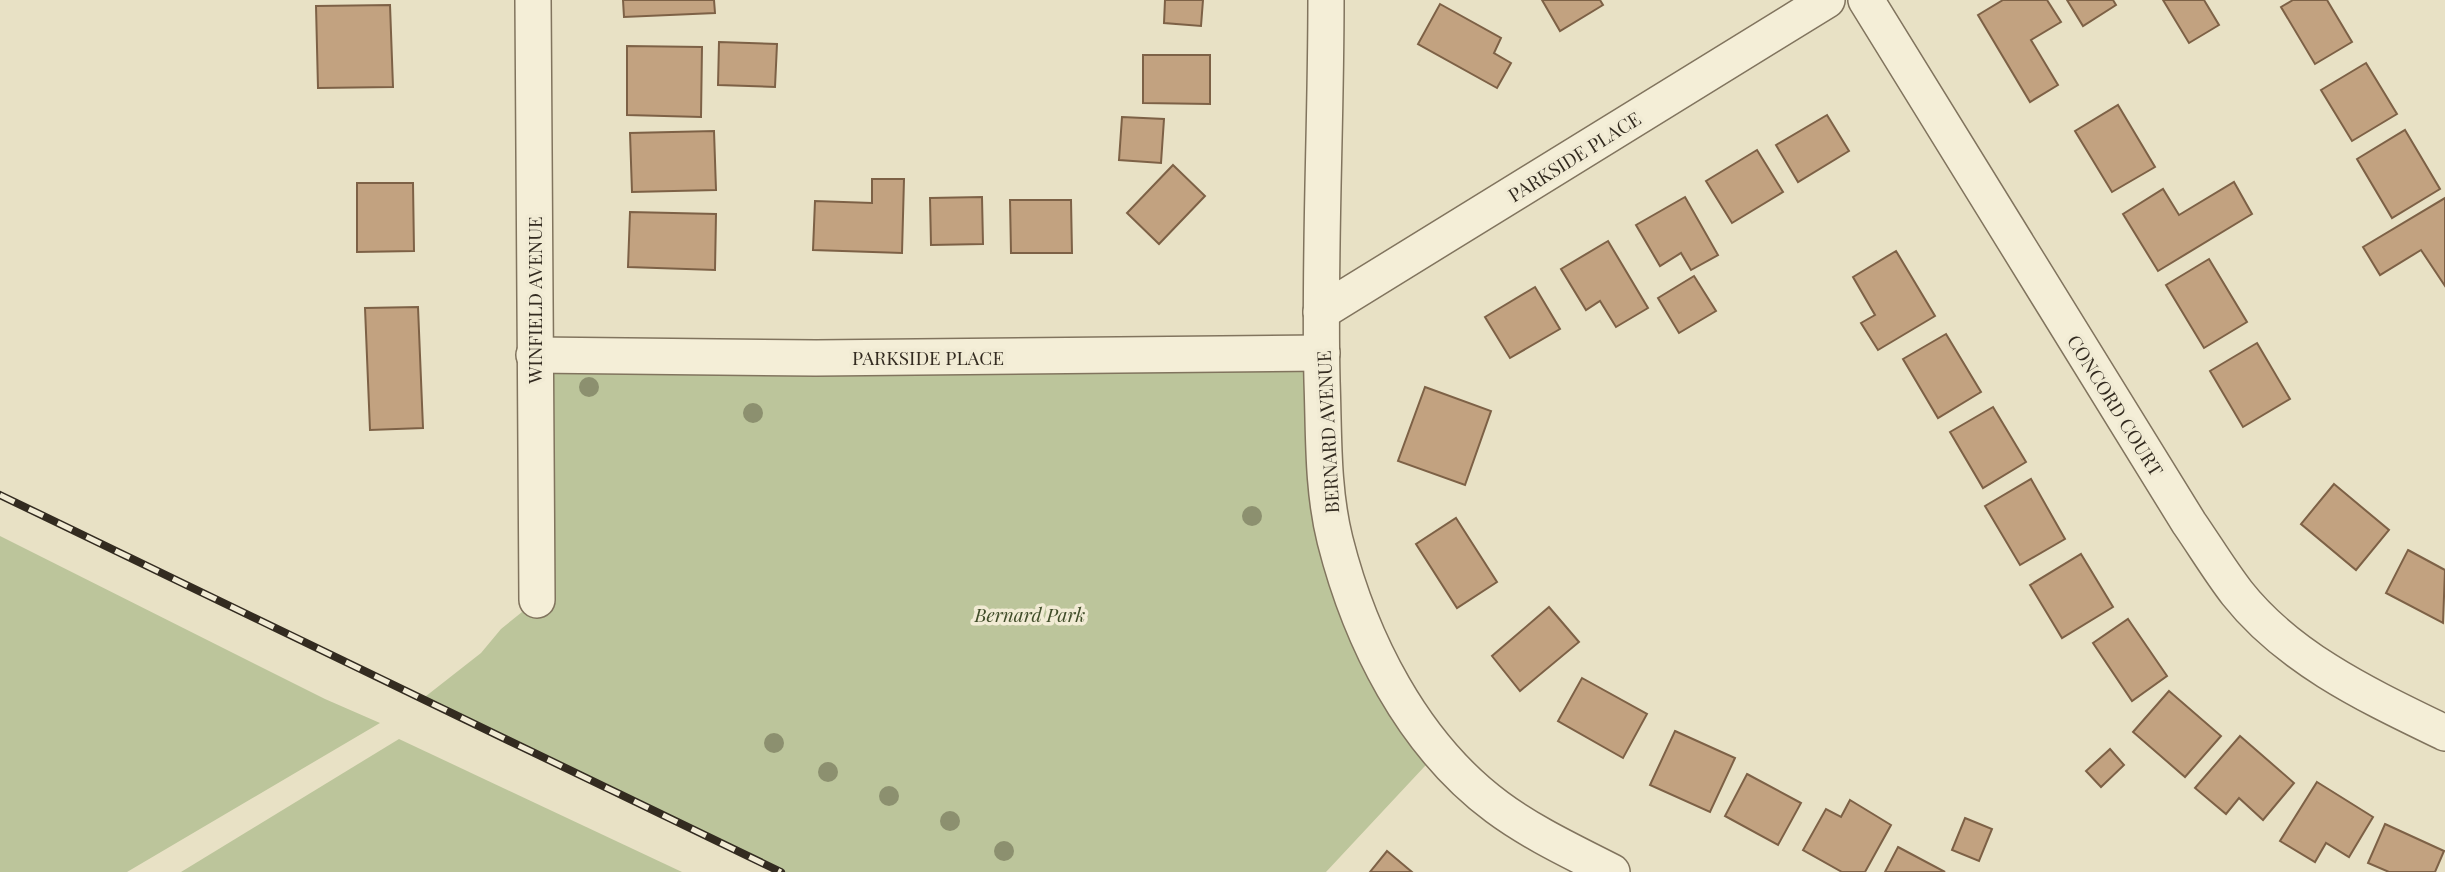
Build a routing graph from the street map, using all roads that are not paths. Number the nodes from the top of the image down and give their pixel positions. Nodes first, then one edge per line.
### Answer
1 (533, 0) edge
2 (1326, 0) edge
3 (1827, 0) edge
4 (1866, 0) edge
5 (1321, 312) junction
6 (1322, 353) junction
7 (534, 355) junction
8 (537, 600) dead end
9 (2445, 733) edge
10 (1612, 872) edge

1 - 7 street, WINFIELD AVENUE
2 - 5 street, BERNARD AVENUE
3 - 5 street, PARKSIDE PLACE
4 - 9 street, CONCORD COURT
5 - 6 street, BERNARD AVENUE
6 - 7 street, PARKSIDE PLACE
6 - 10 street, BERNARD AVENUE
7 - 8 street, WINFIELD AVENUE

